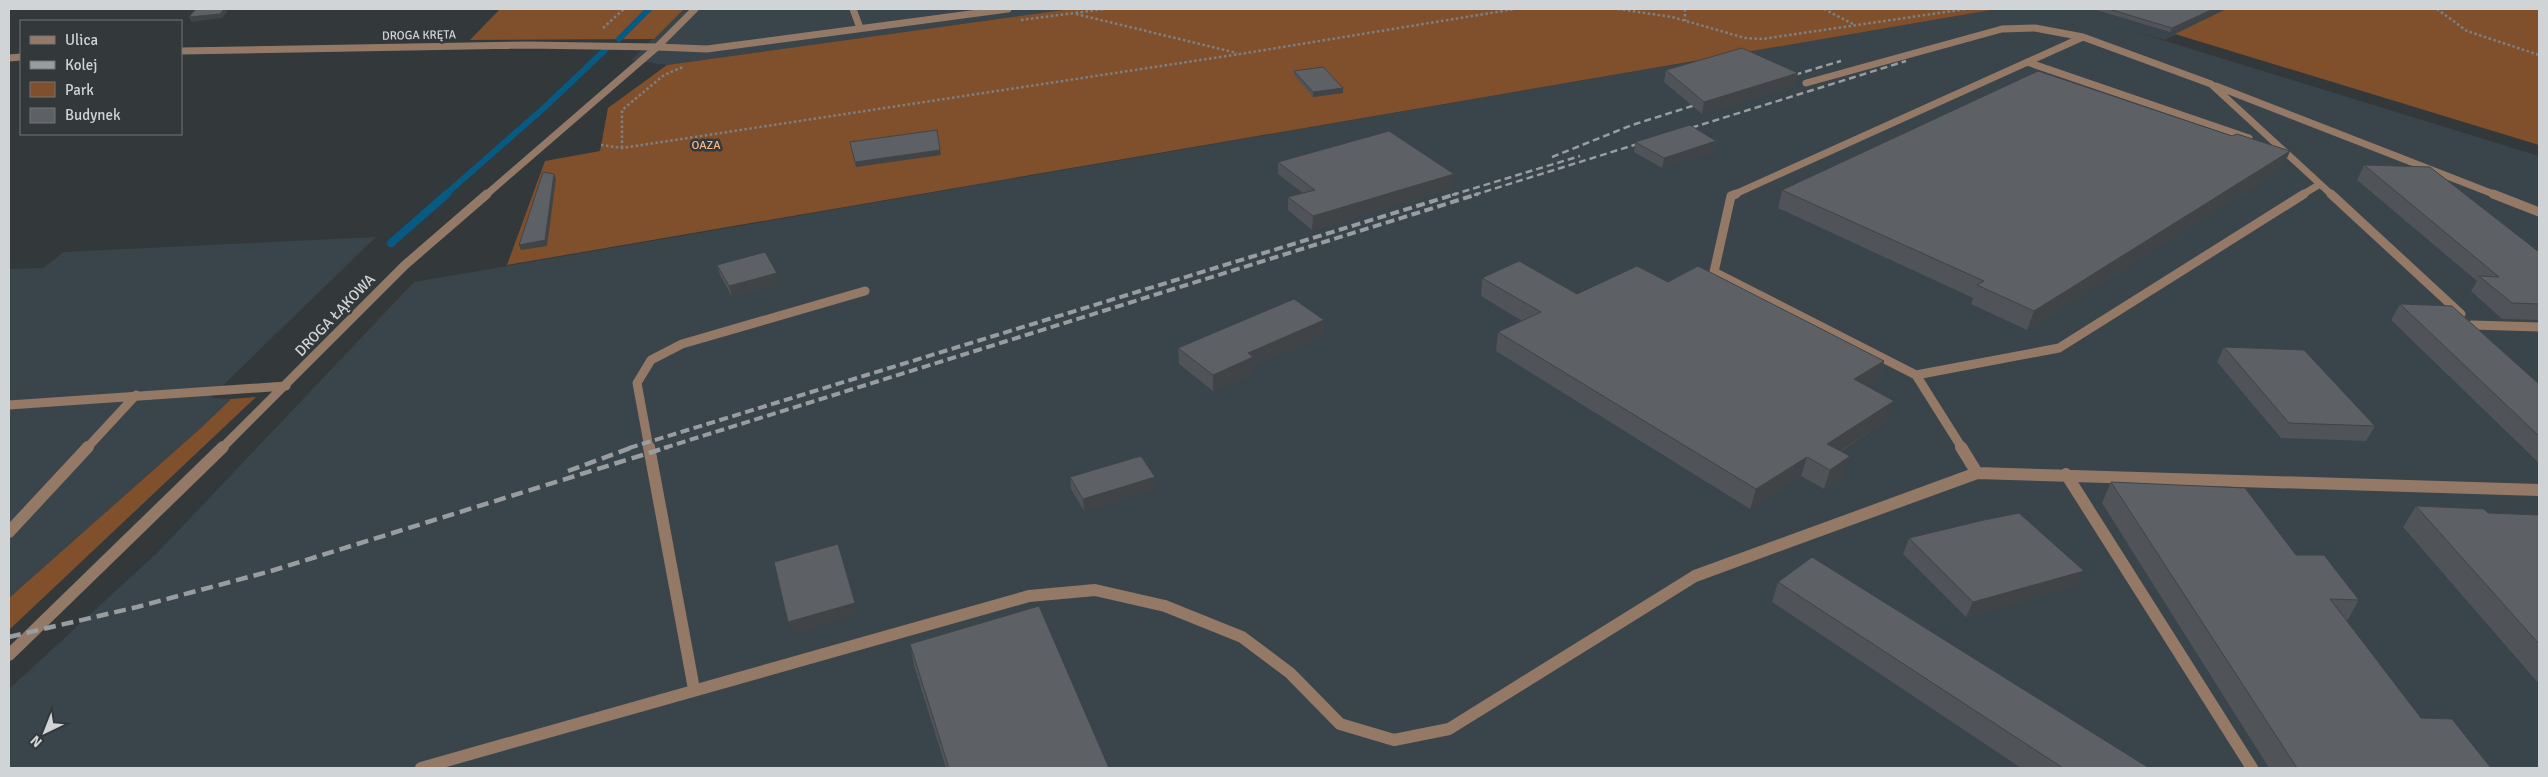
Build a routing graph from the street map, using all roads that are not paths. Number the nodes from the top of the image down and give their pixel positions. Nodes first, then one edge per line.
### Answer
1 (695, 9) edge
2 (854, 9) edge
3 (1008, 9) edge
4 (860, 28) junction
5 (2083, 37) junction
6 (657, 46) junction
7 (182, 52) edge
8 (2027, 62) junction
9 (1806, 83) dead end
10 (2211, 84) junction
11 (2253, 139) edge
12 (2263, 142) edge
13 (2282, 149) junction
14 (2320, 184) junction
15 (2539, 212) edge
16 (865, 291) dead end
17 (2472, 325) junction
18 (2539, 327) edge
19 (2487, 338) edge
20 (1916, 375) junction
21 (286, 386) junction
22 (136, 395) junction
23 (9, 405) edge
24 (1977, 473) junction
25 (2066, 474) junction
26 (2539, 490) edge
27 (9, 532) edge
28 (9, 655) edge
29 (694, 689) junction
30 (421, 768) edge
31 (2252, 768) edge

1 - 6 street, DROGA ŁĄKOWA
2 - 4 street
3 - 4 street, DROGA KRĘTA
4 - 6 street, DROGA KRĘTA
5 - 8 street
5 - 9 street
5 - 10 street
6 - 7 street, DROGA KRĘTA
6 - 21 street, DROGA ŁĄKOWA
8 - 11 street
8 - 20 street
10 - 13 street
10 - 15 street
12 - 13 street
13 - 14 street
14 - 17 street
14 - 20 street
16 - 29 street
17 - 18 street
17 - 19 street
20 - 24 street
21 - 22 street
21 - 28 street, DROGA ŁĄKOWA
22 - 23 street
22 - 27 street
24 - 25 street
24 - 29 street
25 - 26 street
25 - 31 street
29 - 30 street

